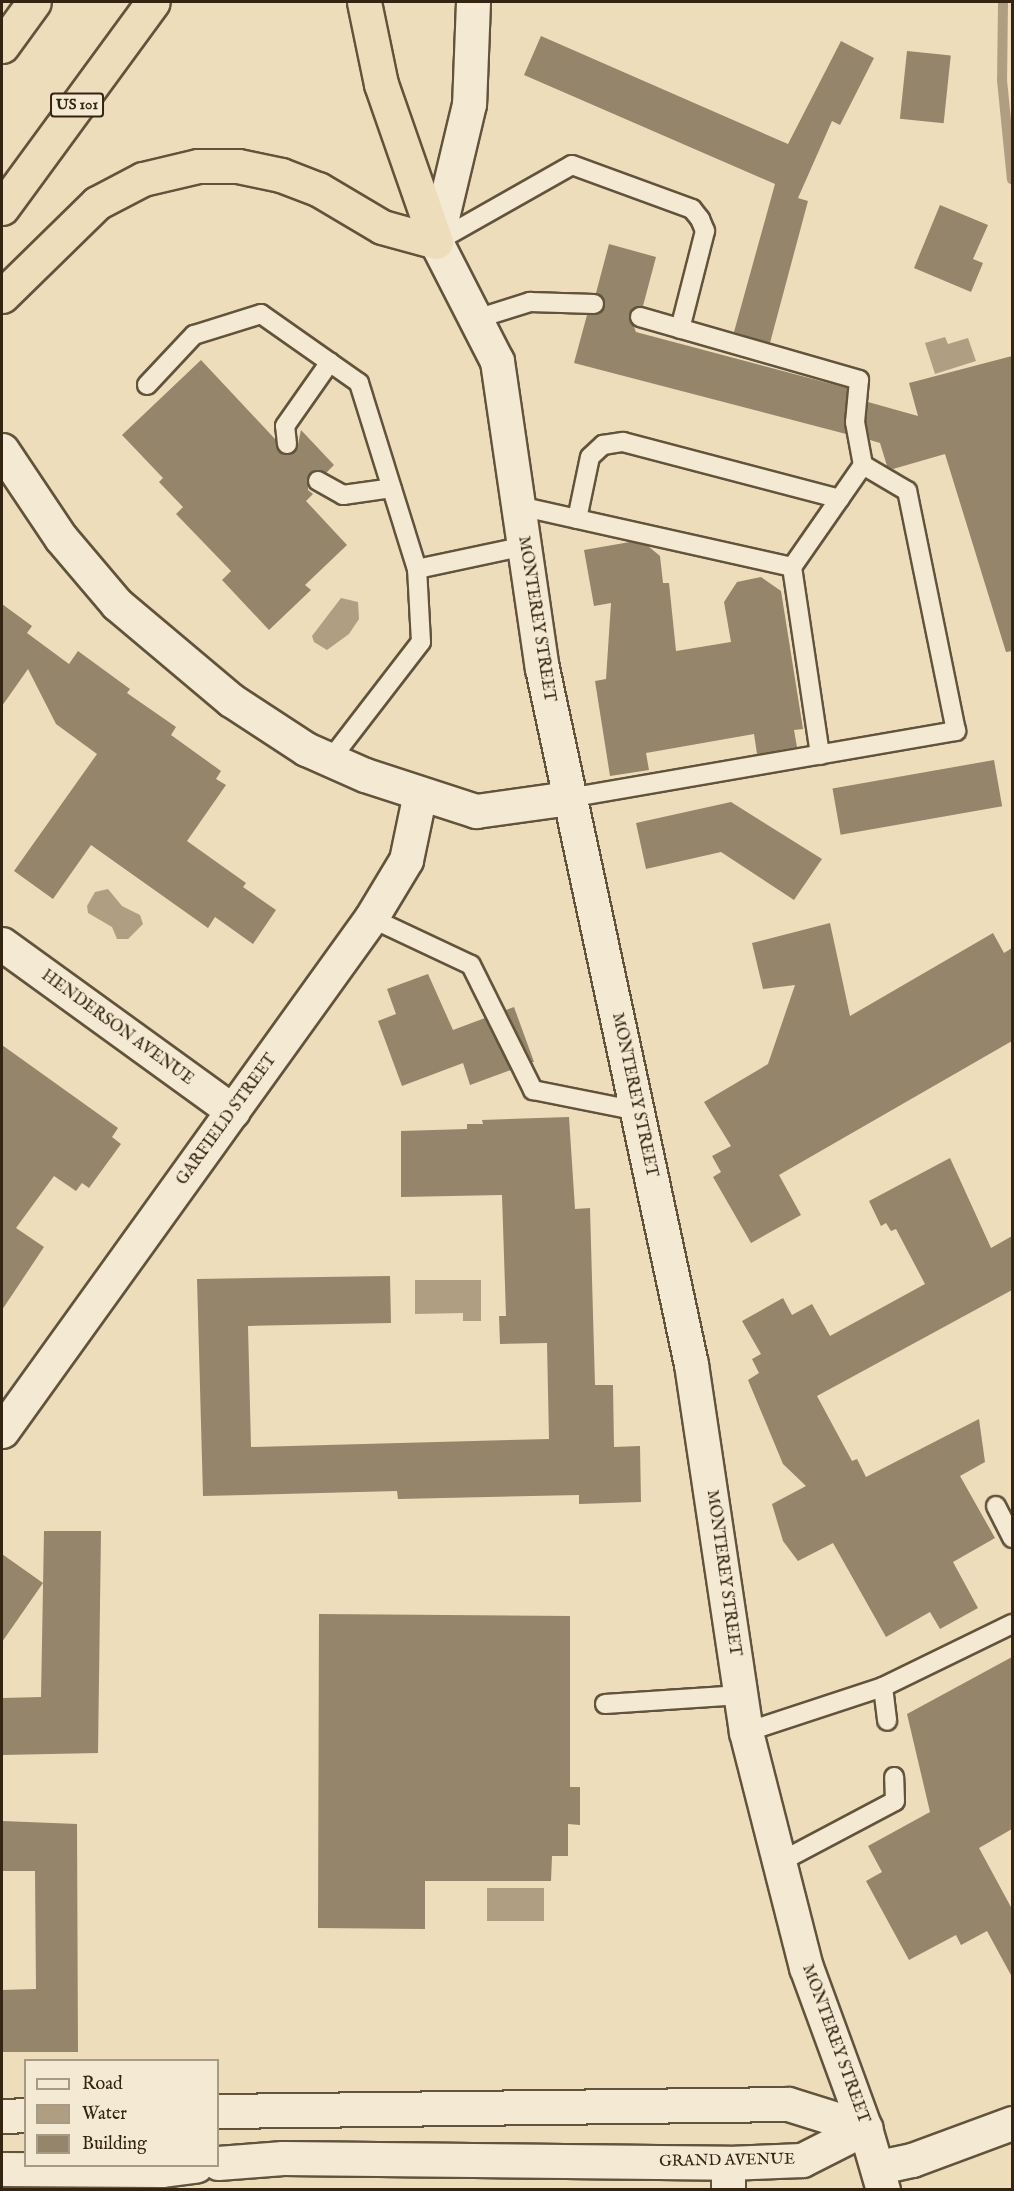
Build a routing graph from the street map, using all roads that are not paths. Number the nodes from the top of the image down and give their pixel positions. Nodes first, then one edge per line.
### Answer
1 (34, 2) edge
2 (153, 2) edge
3 (364, 2) edge
4 (473, 2) edge
5 (2, 46) edge
6 (2, 208) edge
7 (436, 242) junction
8 (2, 296) edge
9 (594, 304) dead end
10 (640, 317) dead end
11 (476, 319) junction
12 (680, 328) junction
13 (330, 362) junction
14 (147, 385) dead end
15 (287, 444) dead end
16 (2, 450) edge
17 (863, 465) junction
18 (318, 481) dead end
19 (392, 488) junction
20 (840, 499) junction
21 (519, 506) junction
22 (577, 519) junction
23 (525, 546) junction
24 (792, 567) junction
25 (417, 569) junction
26 (820, 755) junction
27 (330, 760) junction
28 (420, 792) junction
29 (568, 798) junction
30 (371, 918) junction
31 (2, 944) edge
32 (233, 1111) junction
33 (638, 1111) junction
34 (2, 1431) edge
35 (996, 1506) dead end
36 (1012, 1538) edge
37 (1012, 1624) edge
38 (883, 1687) junction
39 (741, 1695) junction
40 (605, 1704) dead end
41 (887, 1721) dead end
42 (746, 1732) junction
43 (894, 1777) dead end
44 (778, 1863) junction
45 (219, 2111) edge
46 (24, 2115) edge
47 (2, 2116) edge
48 (1012, 2123) edge
49 (865, 2128) junction
50 (219, 2163) edge
51 (192, 2167) edge
52 (2, 2169) edge
53 (160, 2175) edge
54 (728, 2176) edge
55 (881, 2178) edge

1 - 5 highway
2 - 6 highway, US 101
3 - 7 highway
4 - 7 street
7 - 8 highway
7 - 11 street, MONTEREY STREET
7 - 12 lane
9 - 11 lane
10 - 12 lane
11 - 21 street, MONTEREY STREET
12 - 17 lane
13 - 14 lane
13 - 15 lane
13 - 19 lane
16 - 27 street
17 - 20 lane
17 - 26 lane
18 - 19 lane
19 - 25 lane
20 - 22 lane
20 - 24 lane
21 - 22 lane
21 - 23 street, MONTEREY STREET
22 - 24 lane
23 - 25 lane
23 - 29 street, MONTEREY STREET
24 - 26 lane
25 - 27 lane
26 - 29 lane
27 - 28 street
28 - 29 street
28 - 30 street, GARFIELD STREET
29 - 33 street, MONTEREY STREET
30 - 32 street, GARFIELD STREET
30 - 33 lane
31 - 32 street, HENDERSON AVENUE
32 - 34 street, GARFIELD STREET
33 - 39 street, MONTEREY STREET
35 - 36 lane
37 - 38 lane
38 - 41 lane
38 - 42 lane
39 - 40 lane
39 - 42 street, MONTEREY STREET
42 - 44 street, MONTEREY STREET
43 - 44 lane
44 - 49 street, MONTEREY STREET
45 - 49 street
46 - 47 street
48 - 55 street
49 - 54 street, GRAND AVENUE
49 - 55 street, MONTEREY STREET
50 - 54 street, GRAND AVENUE
51 - 53 street
52 - 53 street

